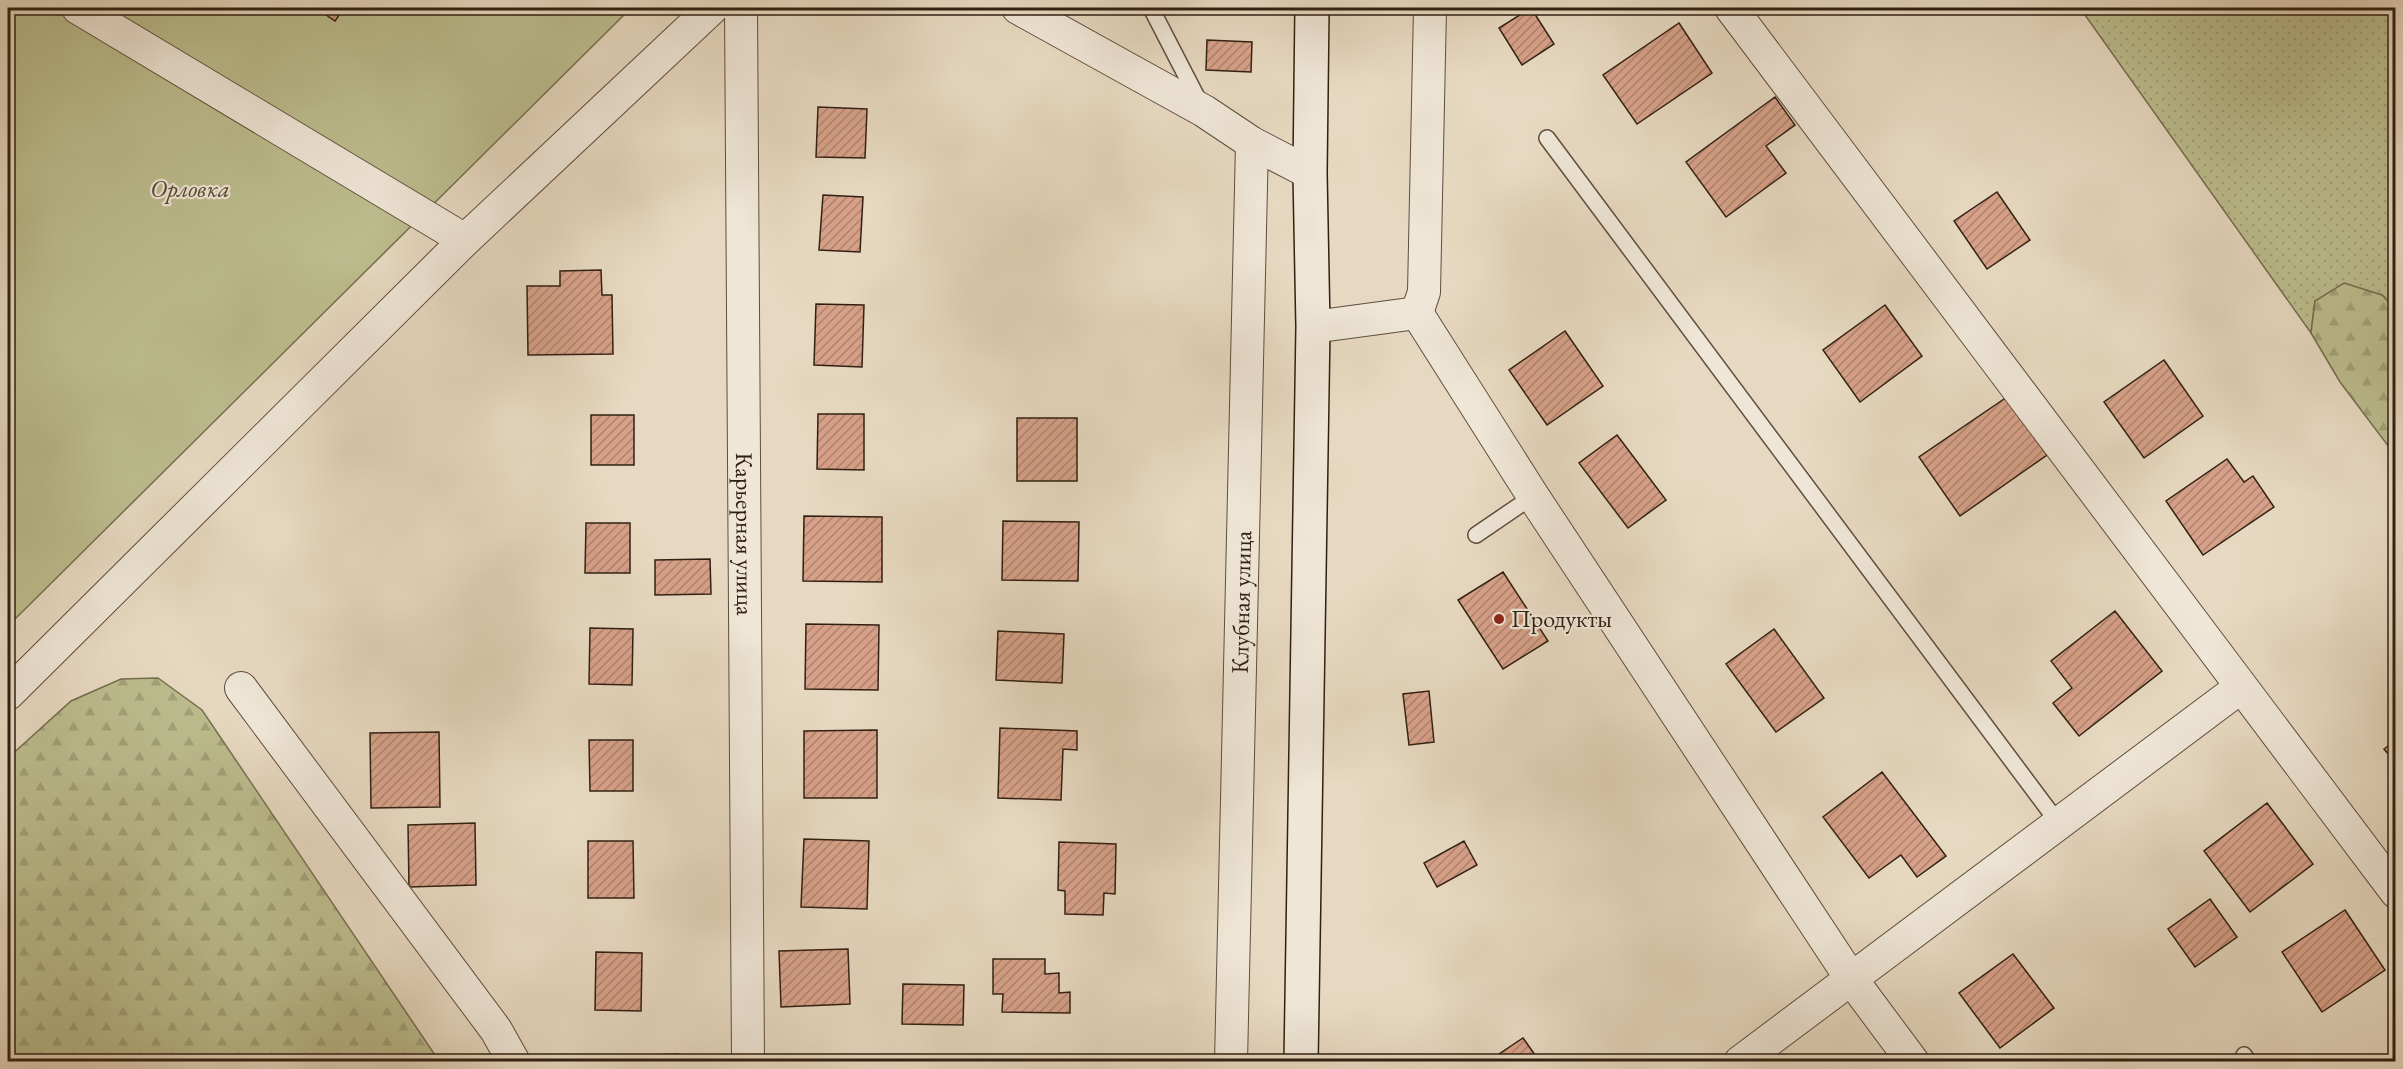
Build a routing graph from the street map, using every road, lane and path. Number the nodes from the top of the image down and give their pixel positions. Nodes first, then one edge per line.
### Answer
1 (78, 8) edge
2 (712, 8) edge
3 (741, 8) edge
4 (1018, 8) edge
5 (1151, 8) edge
6 (1312, 8) edge
7 (1430, 8) edge
8 (1731, 8) edge
9 (1204, 111) junction
10 (1547, 138) dead end
11 (1252, 143) junction
12 (1310, 173) junction
13 (465, 240) junction
14 (1417, 313) junction
15 (1313, 327) junction
16 (1533, 496) junction
17 (1476, 535) dead end
18 (2241, 687) junction
19 (241, 688) dead end
20 (8, 694) edge
21 (2059, 824) junction
22 (2396, 892) edge
23 (1852, 980) junction
24 (514, 1062) edge
25 (748, 1062) edge
26 (1231, 1062) edge
27 (1301, 1062) edge
28 (1740, 1062) edge
29 (1913, 1062) edge

1 - 13 street
2 - 13 street
3 - 25 street, Карьерная улица
4 - 9 street
5 - 9 lane
6 - 12 main road
7 - 14 street
8 - 18 street
9 - 11 street
10 - 21 lane
11 - 12 street
11 - 26 street, Клубная улица
12 - 15 main road
13 - 20 street
14 - 15 street
14 - 16 street
15 - 27 main road
16 - 17 lane
16 - 23 street
18 - 21 street
18 - 22 street
19 - 24 street
21 - 23 street
23 - 28 street
23 - 29 street

